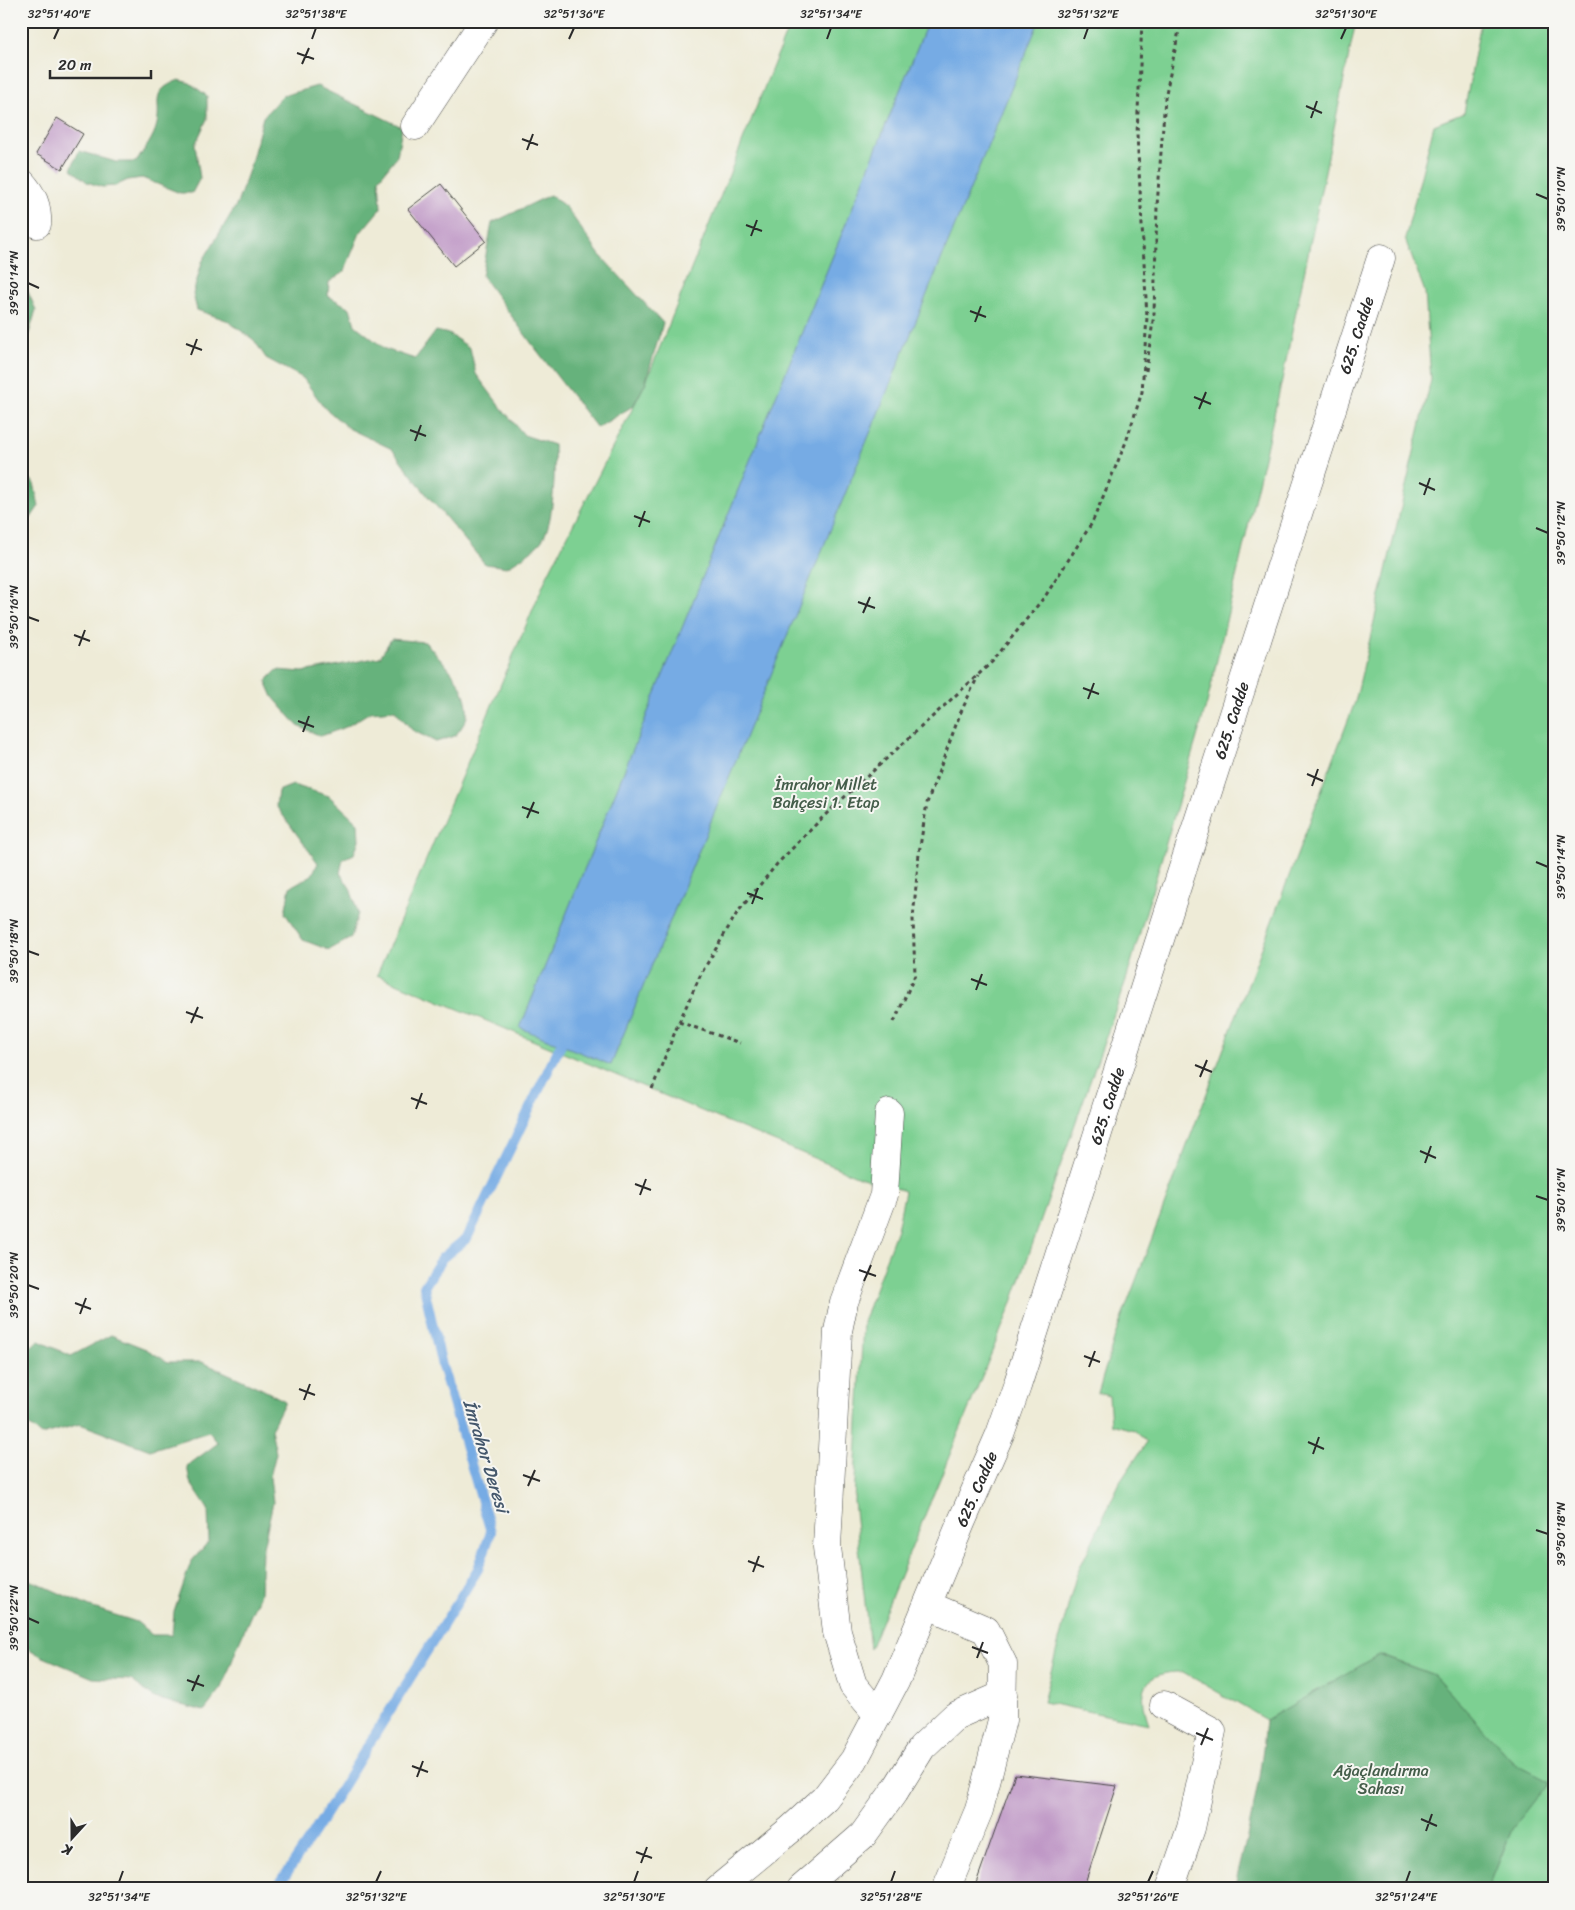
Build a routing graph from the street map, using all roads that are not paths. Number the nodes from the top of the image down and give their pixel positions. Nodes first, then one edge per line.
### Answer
1 (484, 21) edge
2 (415, 126) dead end
3 (21, 182) edge
4 (37, 224) dead end
5 (1381, 258) dead end
6 (890, 1113) dead end
7 (928, 1604) junction
8 (1003, 1694) junction
9 (1164, 1705) dead end
10 (878, 1715) junction
11 (718, 1889) edge
12 (801, 1889) edge
13 (946, 1889) edge
14 (1170, 1889) edge

1 - 2 street
3 - 4 street
5 - 7 street, 625. Cadde
6 - 10 street
7 - 8 street
7 - 10 street, 625. Cadde
8 - 12 street
8 - 13 street
9 - 14 street
10 - 11 street, 625. Cadde

